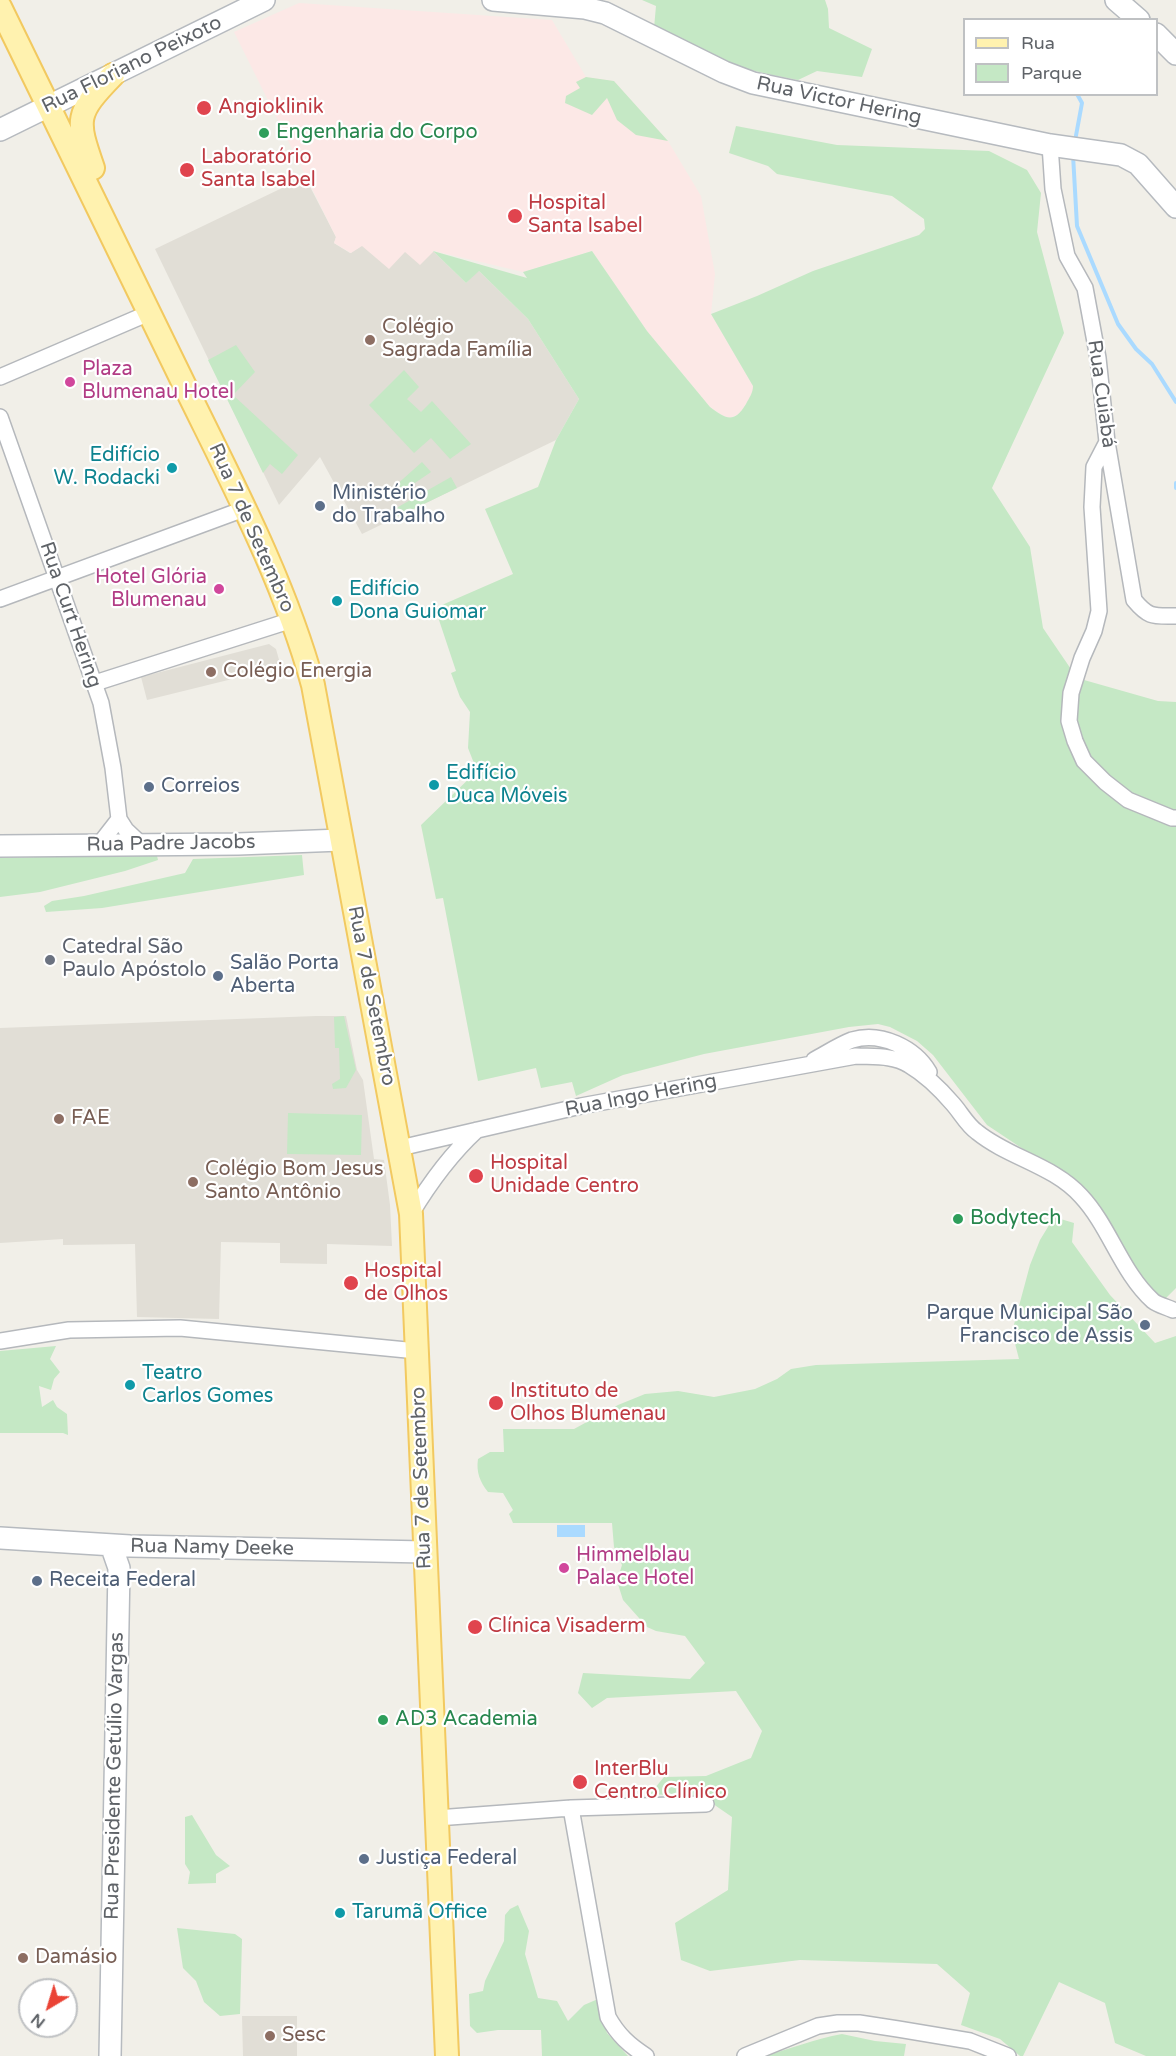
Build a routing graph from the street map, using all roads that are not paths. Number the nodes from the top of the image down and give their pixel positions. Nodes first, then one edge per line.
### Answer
1 (264, 0) edge
2 (493, 0) edge
3 (1116, 0) edge
4 (0, 7) edge
5 (1137, 18) edge
6 (1158, 36) edge
7 (1176, 54) edge
8 (113, 75) junction
9 (49, 106) junction
10 (0, 130) edge
11 (1065, 147) junction
12 (92, 193) junction
13 (1176, 207) edge
14 (149, 313) junction
15 (0, 377) edge
16 (0, 417) edge
17 (1107, 442) junction
18 (244, 509) junction
19 (57, 578) junction
20 (0, 599) edge
21 (1176, 615) edge
22 (292, 620) junction
23 (95, 683) junction
24 (1176, 818) edge
25 (119, 819) junction
26 (341, 840) junction
27 (142, 845) junction
28 (0, 846) edge
29 (98, 846) junction
30 (479, 1128) junction
31 (400, 1148) junction
32 (411, 1214) junction
33 (1173, 1310) dead end
34 (0, 1341) edge
35 (417, 1351) junction
36 (0, 1538) edge
37 (121, 1545) junction
38 (424, 1552) junction
39 (706, 1804) dead end
40 (571, 1808) junction
41 (437, 1818) junction
42 (110, 2056) edge
43 (447, 2056) edge
44 (646, 2056) edge
45 (745, 2056) edge
46 (1008, 2056) edge

1 - 8 street, Rua Floriano Peixoto
2 - 11 street, Rua Victor Hering
3 - 5 street
4 - 9 main road, Rua 7 de Setembro
6 - 7 street
8 - 9 street, Rua Floriano Peixoto
8 - 12 main road
9 - 10 street, Rua Floriano Peixoto
9 - 12 main road, Rua 7 de Setembro
11 - 13 street, Rua Victor Hering
11 - 17 street, Rua Cuiabá
12 - 14 main road, Rua 7 de Setembro
14 - 15 street
14 - 18 main road, Rua 7 de Setembro
16 - 19 street, Rua Curt Hering
17 - 21 street, Rua Cuiabá
17 - 24 street
18 - 19 street
18 - 22 main road, Rua 7 de Setembro
19 - 20 street
19 - 23 street, Rua Curt Hering
22 - 23 street
22 - 26 main road, Rua 7 de Setembro
23 - 25 street, Rua Curt Hering
25 - 27 street
25 - 29 street
26 - 27 street, Rua Padre Jacobs
26 - 31 main road, Rua 7 de Setembro
27 - 29 street, Rua Padre Jacobs
28 - 29 street, Rua Padre Jacobs
30 - 31 street, Rua Ingo Hering
30 - 32 street
30 - 33 street, Rua Ingo Hering
31 - 32 main road, Rua 7 de Setembro
32 - 35 main road, Rua 7 de Setembro
34 - 35 street
35 - 38 main road, Rua 7 de Setembro
36 - 37 street, Rua Namy Deeke
37 - 38 street, Rua Namy Deeke
37 - 42 street, Rua Presidente Getúlio Vargas
38 - 41 main road, Rua 7 de Setembro
39 - 40 street
40 - 41 street
40 - 44 street
41 - 43 main road, Rua 7 de Setembro
45 - 46 street

